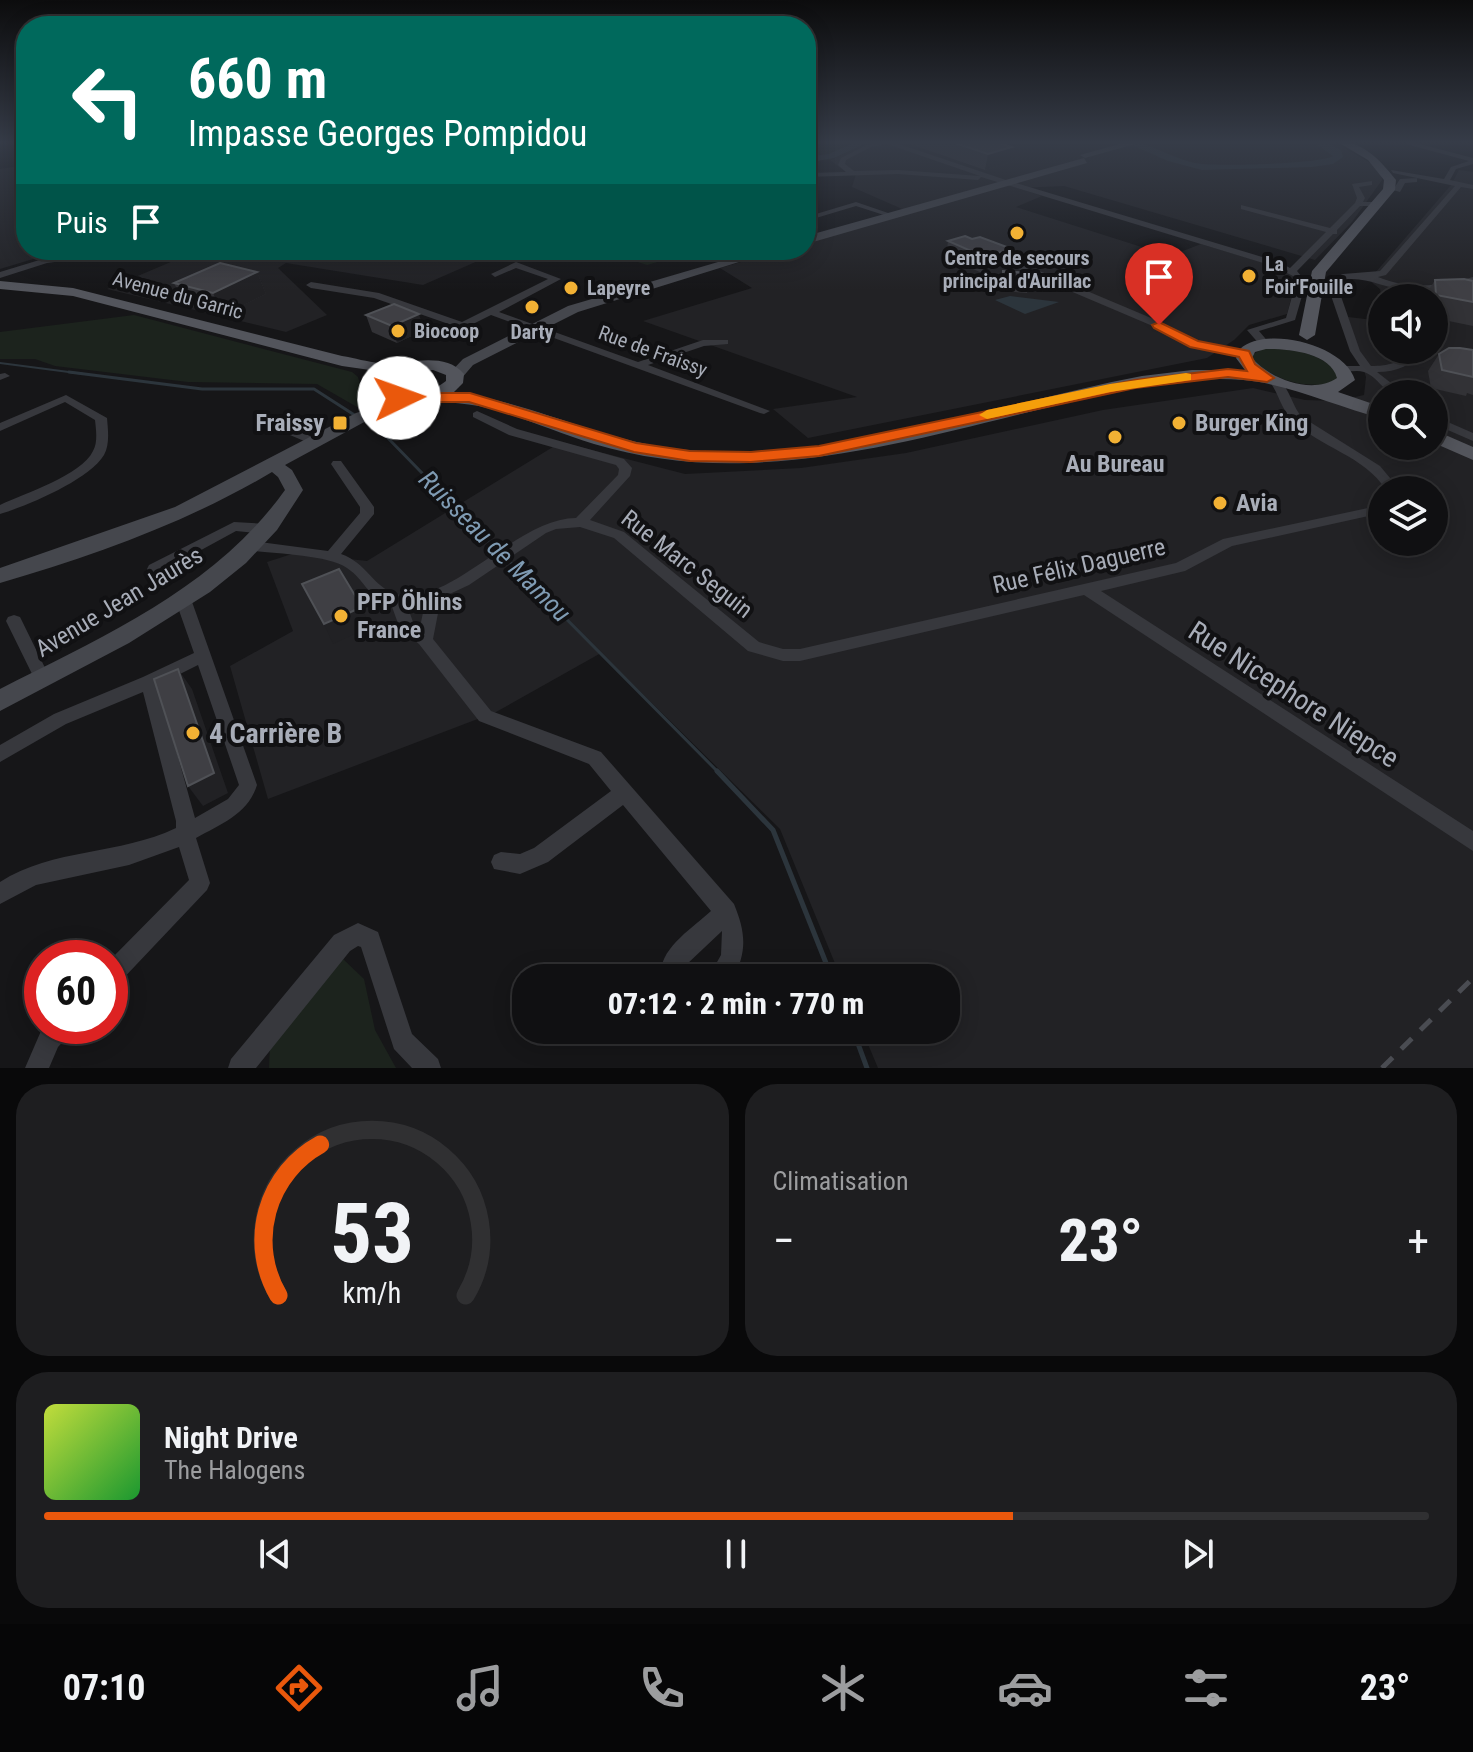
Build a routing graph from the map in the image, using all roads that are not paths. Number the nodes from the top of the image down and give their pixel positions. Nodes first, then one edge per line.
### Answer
1 (966, 191) edge
2 (966, 191) edge
3 (1031, 191) edge
4 (1357, 191) edge
5 (1385, 191) edge
6 (1388, 191) edge
7 (1454, 191) edge
8 (1358, 204) junction
9 (1378, 204) junction
10 (1244, 207) dead end
11 (887, 214) junction
12 (816, 216) edge
13 (1360, 226) junction
14 (1334, 232) junction
15 (816, 236) edge
16 (816, 236) edge
17 (53, 260) edge
18 (726, 260) edge
19 (738, 260) edge
20 (1018, 263) dead end
21 (1292, 271) junction
22 (495, 274) dead end
23 (0, 275) edge
24 (1369, 277) junction
25 (1473, 280) edge
26 (1387, 284) edge
27 (0, 285) edge
28 (311, 285) dead end
29 (1448, 287) edge
30 (494, 313) junction
31 (532, 326) junction
32 (1307, 335) junction
33 (724, 342) dead end
34 (1265, 344) junction
35 (1291, 345) junction
36 (1321, 354) junction
37 (1245, 358) junction
38 (342, 361) junction
39 (1402, 364) edge
40 (638, 365) junction
41 (409, 368) junction
42 (1369, 371) junction
43 (451, 373) junction
44 (1228, 373) junction
45 (1343, 377) junction
46 (1271, 380) junction
47 (1381, 380) edge
48 (388, 388) junction
49 (1309, 389) junction
50 (424, 398) junction
51 (1368, 405) edge
52 (1289, 407) junction
53 (1368, 408) edge
54 (518, 410) junction
55 (764, 411) dead end
56 (372, 413) junction
57 (477, 415) dead end
58 (259, 423) dead end
59 (0, 427) edge
60 (1454, 437) edge
61 (316, 442) junction
62 (1473, 454) edge
63 (272, 464) junction
64 (337, 464) dead end
65 (1381, 476) edge
66 (0, 510) edge
67 (1368, 512) edge
68 (580, 522) junction
69 (260, 538) junction
70 (330, 558) junction
71 (154, 569) dead end
72 (0, 576) edge
73 (1087, 589) junction
74 (434, 596) junction
75 (183, 599) junction
76 (397, 599) junction
77 (14, 621) dead end
78 (425, 640) junction
79 (204, 655) junction
80 (783, 655) joint
81 (42, 678) junction
82 (149, 682) junction
83 (0, 701) edge
84 (0, 754) edge
85 (623, 793) junction
86 (185, 834) junction
87 (1473, 842) edge
88 (501, 862) dead end
89 (0, 894) edge
90 (726, 912) junction
91 (128, 957) edge
92 (674, 964) edge
93 (731, 964) edge
94 (47, 1044) edge
95 (248, 1065) edge
96 (37, 1068) edge
97 (429, 1068) edge

1 - 11 street
2 - 15 street
3 - 21 street
4 - 8 street
5 - 13 main road
6 - 9 main road
7 - 24 street
8 - 9 street
8 - 14 street
9 - 13 main road
10 - 14 street
11 - 12 street
11 - 16 street
13 - 32 main road
14 - 21 street
17 - 23 street
18 - 31 street
19 - 31 street
20 - 37 street
21 - 34 street
22 - 30 street
24 - 26 street
24 - 42 street
25 - 29 street
27 - 38 main road, Avenue du Garric
28 - 30 street
30 - 31 street, Rue de Fraissy
31 - 40 street, Rue de Fraissy
31 - 43 street
32 - 35 main road
32 - 36 main road
33 - 40 street
34 - 35 main road
34 - 37 main road
35 - 36 main road
36 - 45 main road
37 - 44 main road
37 - 46 main road
38 - 41 main road, Avenue du Garric
38 - 48 main road, Avenue du Garric
39 - 42 street
40 - 55 street, Rue de Fraissy
41 - 43 main road, Avenue du Garric
41 - 48 main road
42 - 45 street
42 - 47 street
43 - 50 main road
43 - 54 main road
44 - 46 main road
44 - 54 main road
45 - 49 main road
45 - 51 main road
46 - 49 main road
46 - 52 street
48 - 50 main road, Avenue du Garric
48 - 56 street
49 - 52 street
49 - 53 main road
50 - 54 main road, Avenue du Garric
50 - 56 street
52 - 65 street
56 - 61 street
57 - 68 street
58 - 61 street
59 - 66 street
60 - 62 main road
61 - 63 street
63 - 69 street, Avenue Jean Jaurès
63 - 72 street
64 - 70 street
67 - 73 street, Rue Félix Daguerre
68 - 74 street
68 - 80 street, Rue Marc Seguin
69 - 70 street
69 - 71 street
69 - 75 street, Avenue Jean Jaurès
70 - 76 street
73 - 80 street, Rue Félix Daguerre
73 - 87 street, Rue Nicephore Niepce
74 - 76 street
74 - 78 street
75 - 79 street
75 - 81 street, Avenue Jean Jaurès
76 - 78 street
77 - 81 street
78 - 85 street
79 - 82 street
79 - 86 street
81 - 83 street, Avenue Jean Jaurès
82 - 84 street
82 - 86 street
85 - 88 street
85 - 90 street
86 - 89 street
86 - 91 street
90 - 92 street
90 - 93 street
94 - 96 street
95 - 97 street

